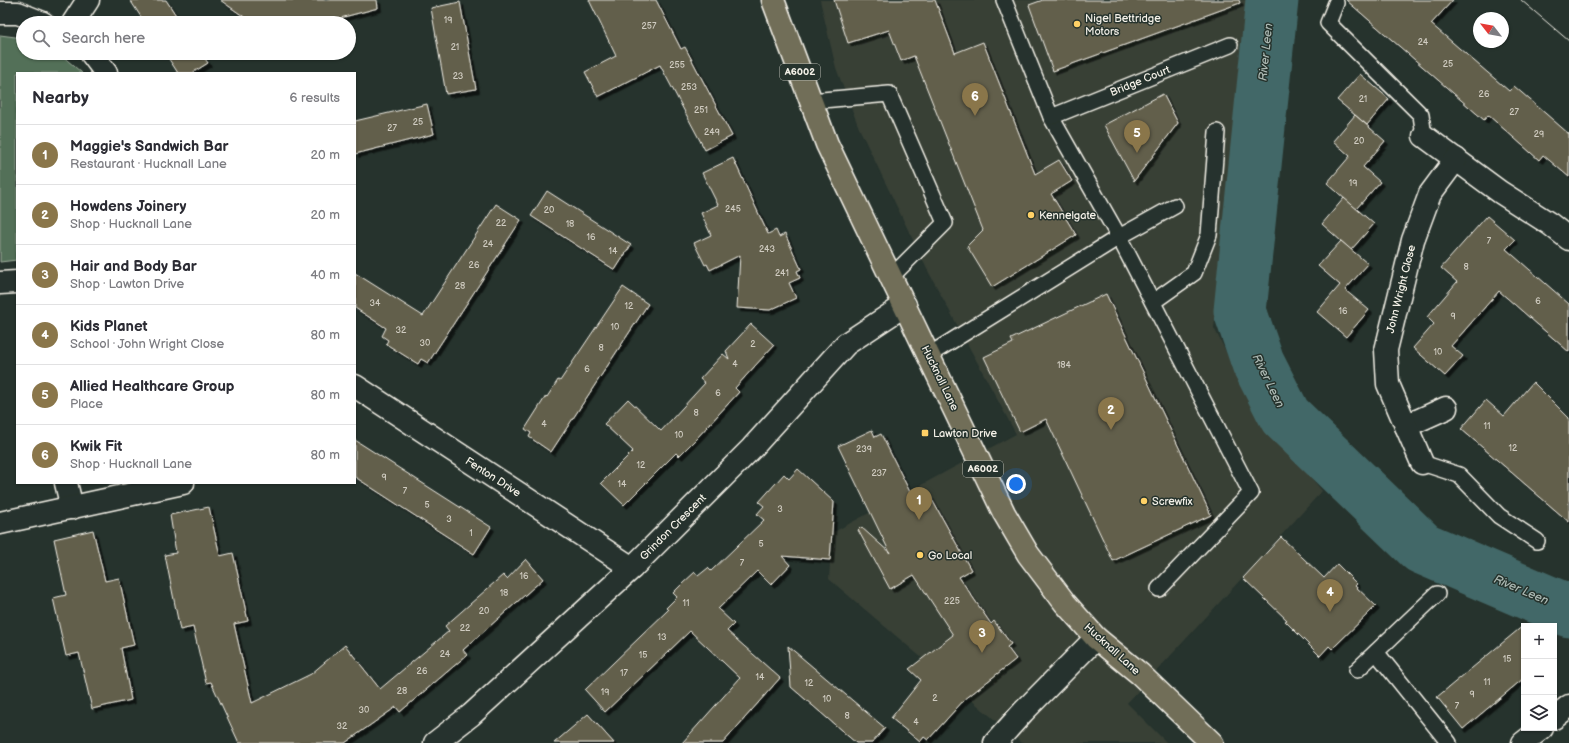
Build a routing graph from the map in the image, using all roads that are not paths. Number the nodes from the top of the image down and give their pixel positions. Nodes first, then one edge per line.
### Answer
1 (88, 0) edge
2 (773, 0) edge
3 (1004, 0) edge
4 (1336, 3) dead end
5 (0, 13) edge
6 (26, 16) edge
7 (78, 16) edge
8 (1230, 45) dead end
9 (96, 60) edge
10 (105, 72) edge
11 (811, 101) junction
12 (1051, 117) junction
13 (1217, 132) dead end
14 (1424, 136) joint
15 (1456, 159) junction
16 (1175, 206) dead end
17 (1119, 237) junction
18 (1569, 239) edge
19 (891, 277) junction
20 (16, 282) edge
21 (0, 283) edge
22 (1153, 302) junction
23 (905, 305) junction
24 (929, 355) junction
25 (356, 387) edge
26 (1446, 408) dead end
27 (1406, 426) junction
28 (1422, 463) joint
29 (66, 484) edge
30 (179, 484) edge
31 (72, 508) junction
32 (0, 523) edge
33 (1537, 541) dead end
34 (632, 568) junction
35 (1159, 589) dead end
36 (1437, 594) dead end
37 (1096, 638) junction
38 (1376, 652) junction
39 (1357, 670) dead end
40 (1569, 706) edge
41 (1557, 716) edge
42 (1538, 731) edge
43 (435, 743) edge
44 (995, 743) edge
45 (1212, 743) edge
46 (1449, 743) edge
47 (1523, 743) edge

1 - 7 street
2 - 11 main road, Hucknall Lane / A6002
3 - 12 lane
4 - 14 lane
5 - 6 street
8 - 12 lane, Bridge Court
9 - 10 street
11 - 19 main road, Hucknall Lane / A6002
11 - 19 lane
12 - 17 lane
13 - 22 lane
14 - 15 street
15 - 18 street
15 - 27 street, John Wright Close
16 - 17 lane
17 - 22 lane
17 - 24 lane
19 - 23 main road, Hucknall Lane / A6002
20 - 21 street
22 - 35 lane
23 - 24 main road, Hucknall Lane / A6002
23 - 34 street, Grindon Crescent
24 - 37 main road, Hucknall Lane / A6002
25 - 34 street, Fenton Drive
26 - 27 street
27 - 28 street, John Wright Close
28 - 33 lane
29 - 31 street
30 - 31 street
31 - 32 street
34 - 43 street, Grindon Crescent
36 - 38 lane
37 - 44 street
37 - 45 main road, Hucknall Lane / A6002
38 - 39 lane
38 - 46 lane
40 - 41 street
42 - 47 street

